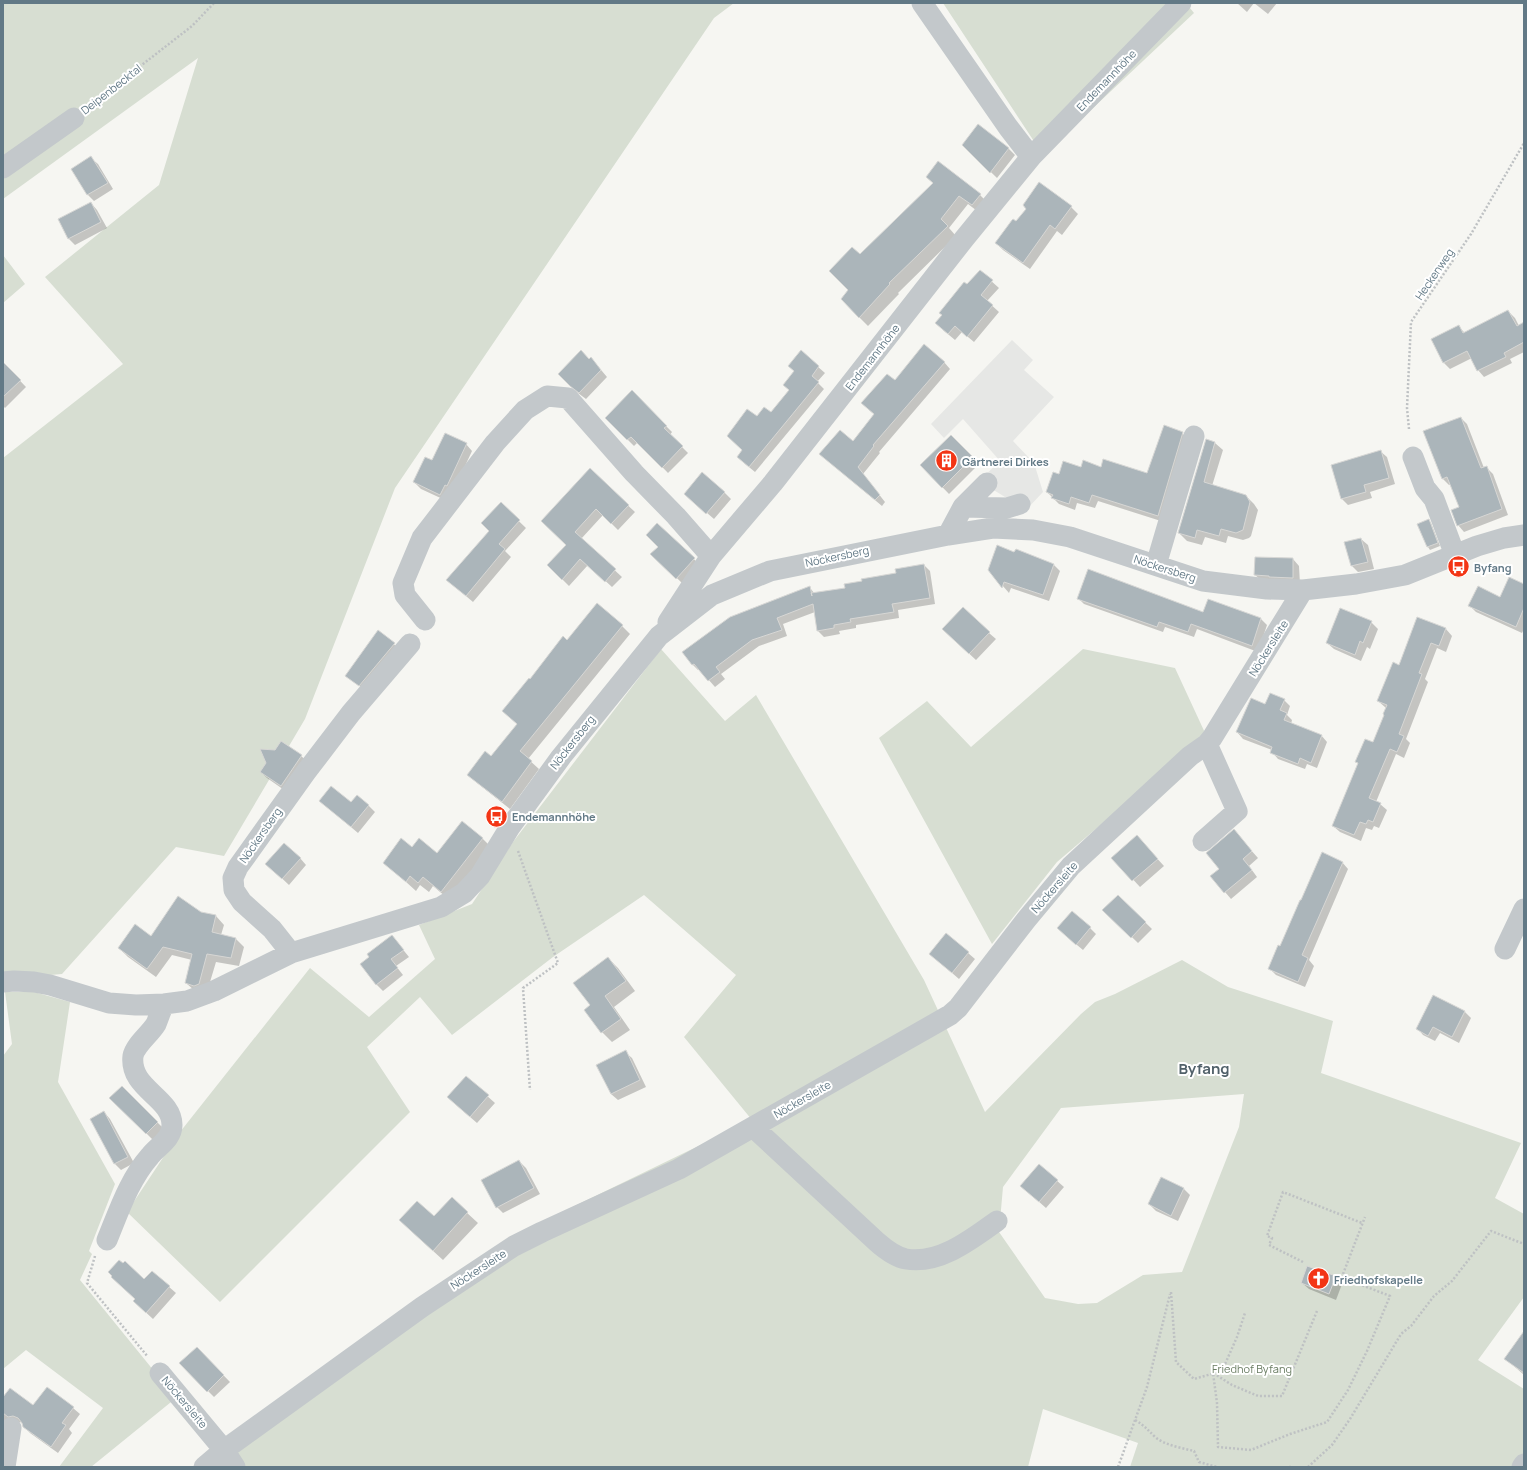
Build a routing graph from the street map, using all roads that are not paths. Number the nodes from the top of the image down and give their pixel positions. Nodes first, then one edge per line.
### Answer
1 (922, 3) edge
2 (1181, 3) edge
3 (74, 118) road end
4 (1031, 156) junction
5 (3, 168) edge
6 (1194, 436) dead end
7 (1412, 457) dead end
8 (987, 483) dead end
9 (1020, 504) dead end
10 (963, 507) junction
11 (1524, 534) edge
12 (948, 535) junction
13 (711, 556) junction
14 (1455, 556) junction
15 (1156, 565) junction
16 (1303, 590) junction
17 (425, 620) dead end
18 (659, 636) junction
19 (410, 644) dead end
20 (1206, 744) junction
21 (1203, 841) dead end
22 (1524, 909) edge
23 (1505, 949) dead end
24 (290, 953) junction
25 (3, 982) edge
26 (164, 1004) junction
27 (754, 1127) junction
28 (997, 1221) dead end
29 (107, 1240) road end
30 (160, 1372) road end
31 (12, 1428) dead end
32 (230, 1458) edge
33 (1524, 1464) edge
34 (5, 1467) edge
35 (204, 1467) edge
36 (1522, 1467) edge

1 - 4 street
2 - 4 street, Endemannhöhe
3 - 5 street, Deipenbecktal
4 - 13 street, Endemannhöhe
6 - 15 street
7 - 14 street
8 - 10 street
9 - 10 street
10 - 12 street
11 - 14 street, Nöckersberg
12 - 15 street, Nöckersberg
12 - 18 street, Nöckersberg
13 - 17 street
13 - 18 street, Endemannhöhe
14 - 16 street, Nöckersberg
15 - 16 street, Nöckersberg
16 - 20 street, Nöckersleite
18 - 24 street, Nöckersberg
19 - 24 street, Nöckersberg
20 - 21 street
20 - 27 street, Nöckersleite
22 - 23 street
24 - 26 street, Nöckersberg
25 - 26 street, Nöckersberg
26 - 29 street
27 - 28 street
27 - 32 street, Nöckersleite
30 - 32 street, Nöckersleite
31 - 34 street
32 - 35 street, Nöckersleite
33 - 36 street

